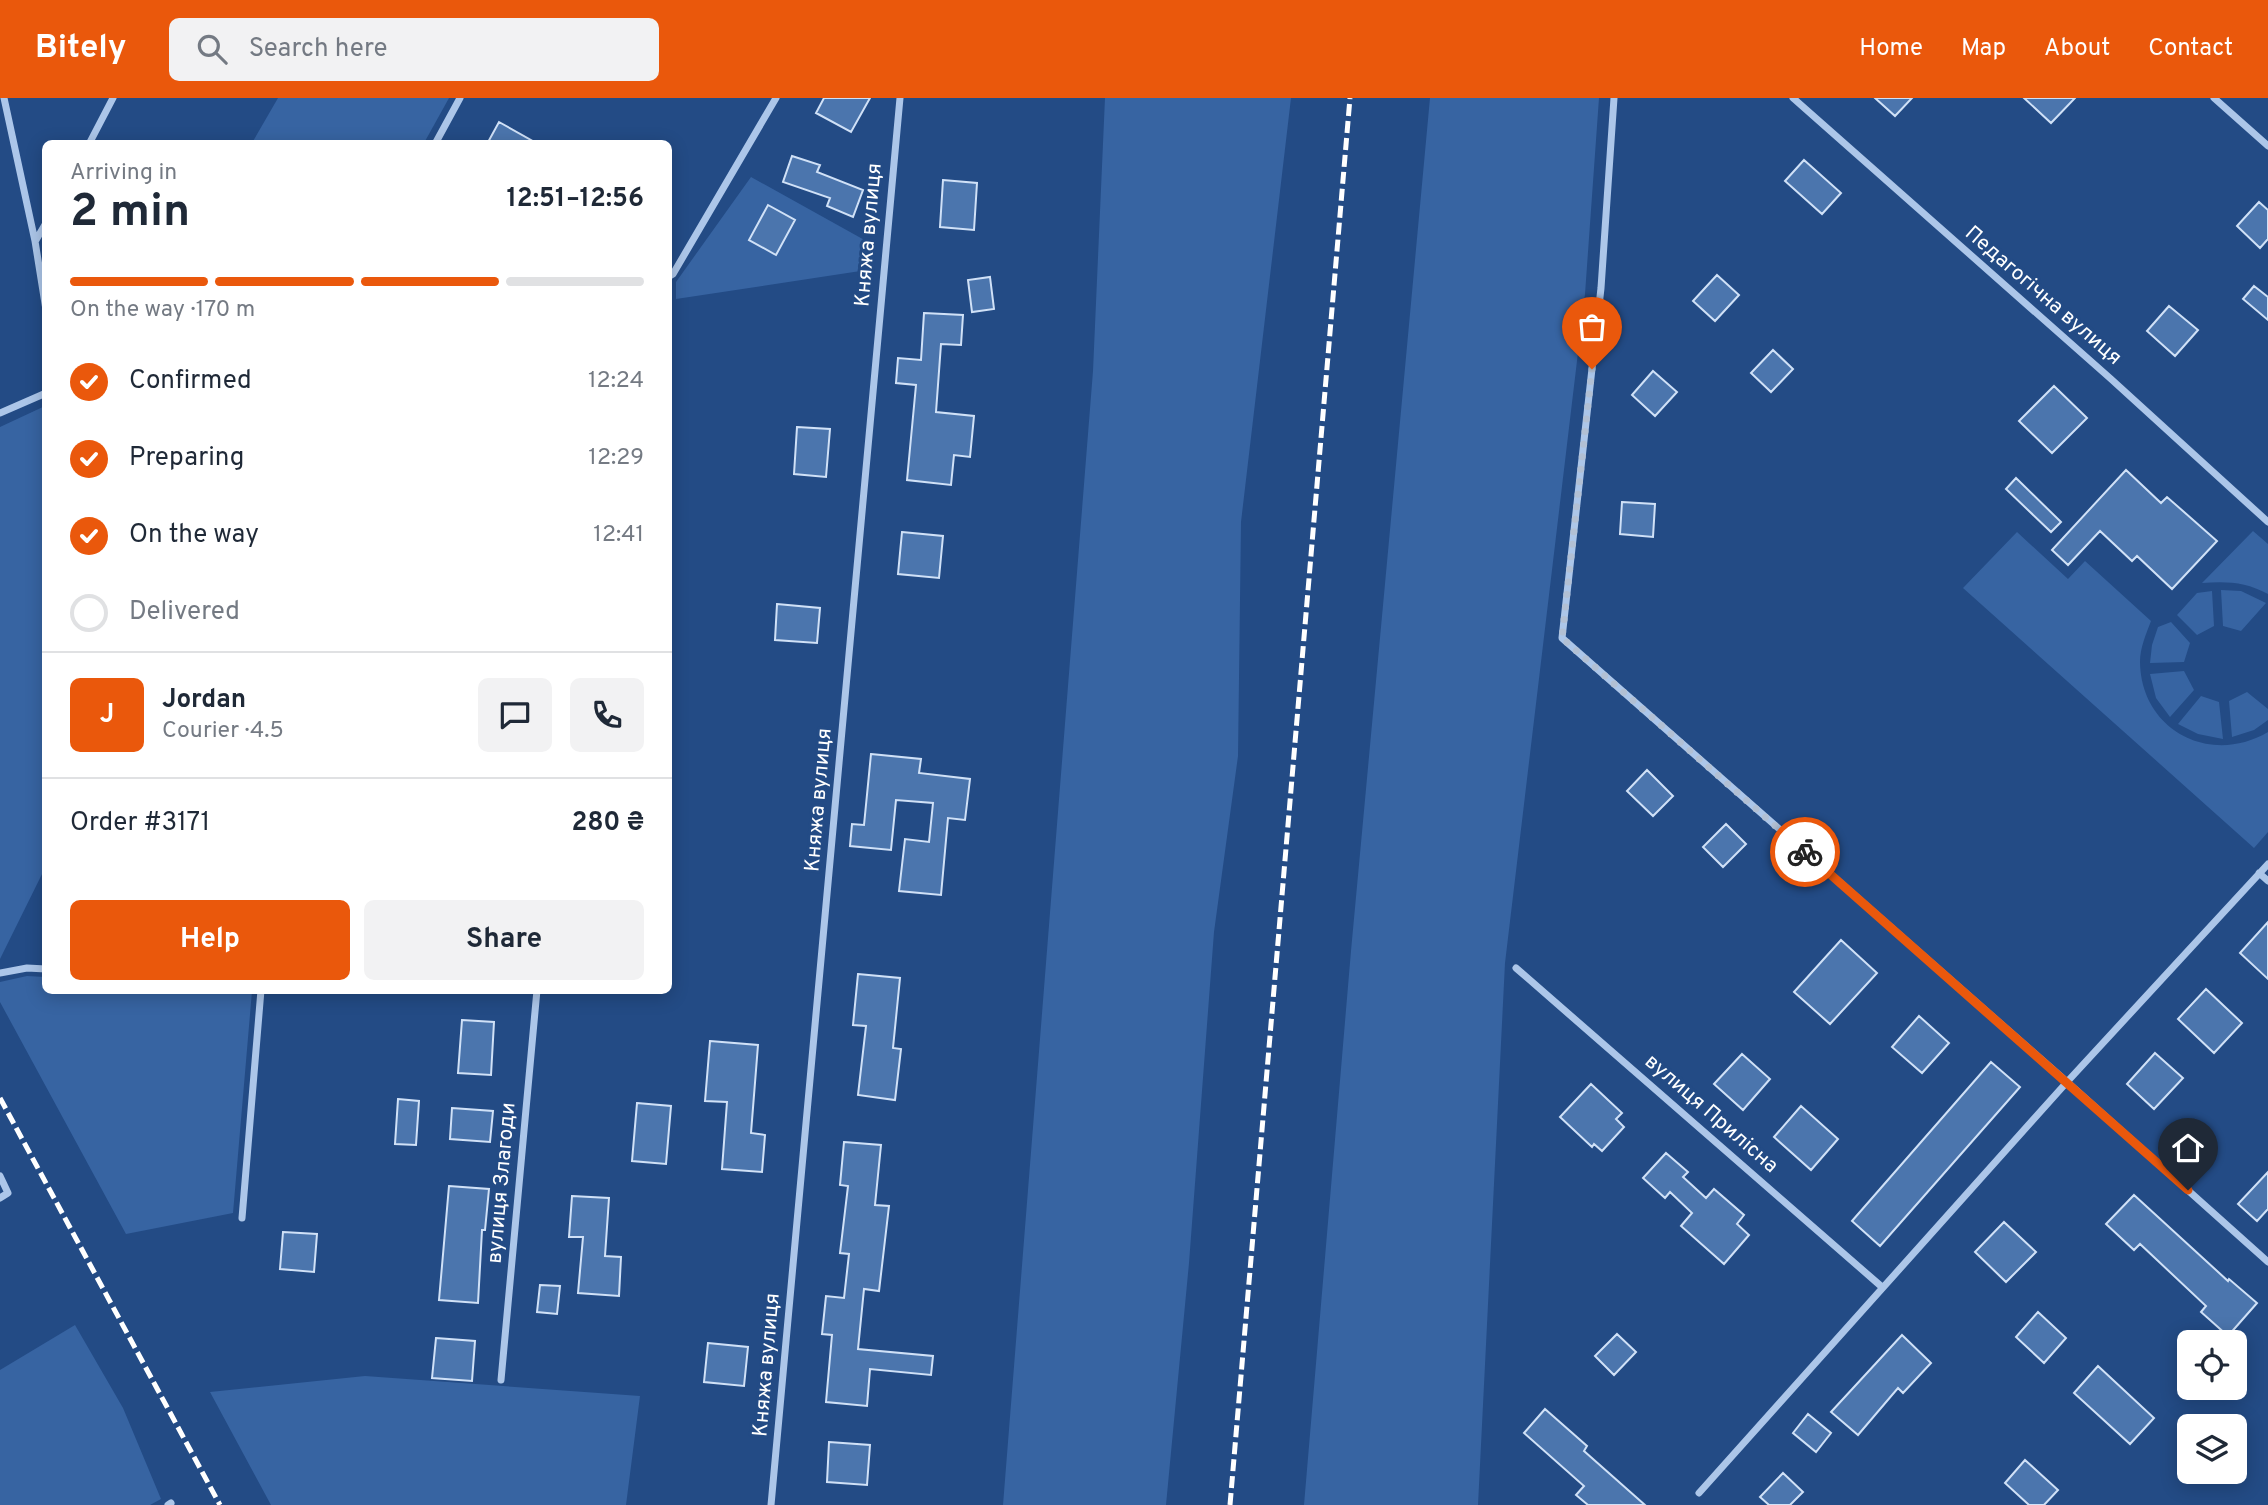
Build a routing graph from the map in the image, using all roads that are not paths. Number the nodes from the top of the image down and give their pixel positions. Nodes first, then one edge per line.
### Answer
1 (4, 98) edge
2 (113, 98) edge
3 (460, 98) edge
4 (776, 98) edge
5 (900, 98) edge
6 (1614, 98) edge
7 (1793, 98) edge
8 (2214, 98) edge
9 (91, 140) edge
10 (437, 140) edge
11 (2268, 146) edge
12 (42, 230) edge
13 (36, 241) junction
14 (672, 275) edge
15 (42, 282) edge
16 (42, 395) edge
17 (0, 413) edge
18 (2268, 522) edge
19 (2268, 864) edge
20 (2259, 873) junction
21 (2268, 881) edge
22 (1517, 968) dead end
23 (42, 969) edge
24 (0, 974) edge
25 (261, 994) edge
26 (537, 994) edge
27 (2067, 1082) junction
28 (0, 1176) edge
29 (0, 1198) edge
30 (242, 1218) dead end
31 (2268, 1262) edge
32 (1882, 1287) junction
33 (502, 1380) dead end
34 (1699, 1493) dead end
35 (771, 1505) edge

1 - 13 street
2 - 9 street
3 - 10 street
4 - 14 street
5 - 35 street, Княжа вулиця
6 - 27 street
7 - 18 street, Педагогічна вулиця
8 - 11 street
12 - 13 street
13 - 15 street
16 - 17 street
19 - 20 street
20 - 21 street
20 - 27 street
22 - 32 street, вулиця Прилісна
23 - 24 street
25 - 30 street
26 - 33 street, вулиця Злагоди
27 - 31 street
27 - 32 street
28 - 29 street
32 - 34 street

